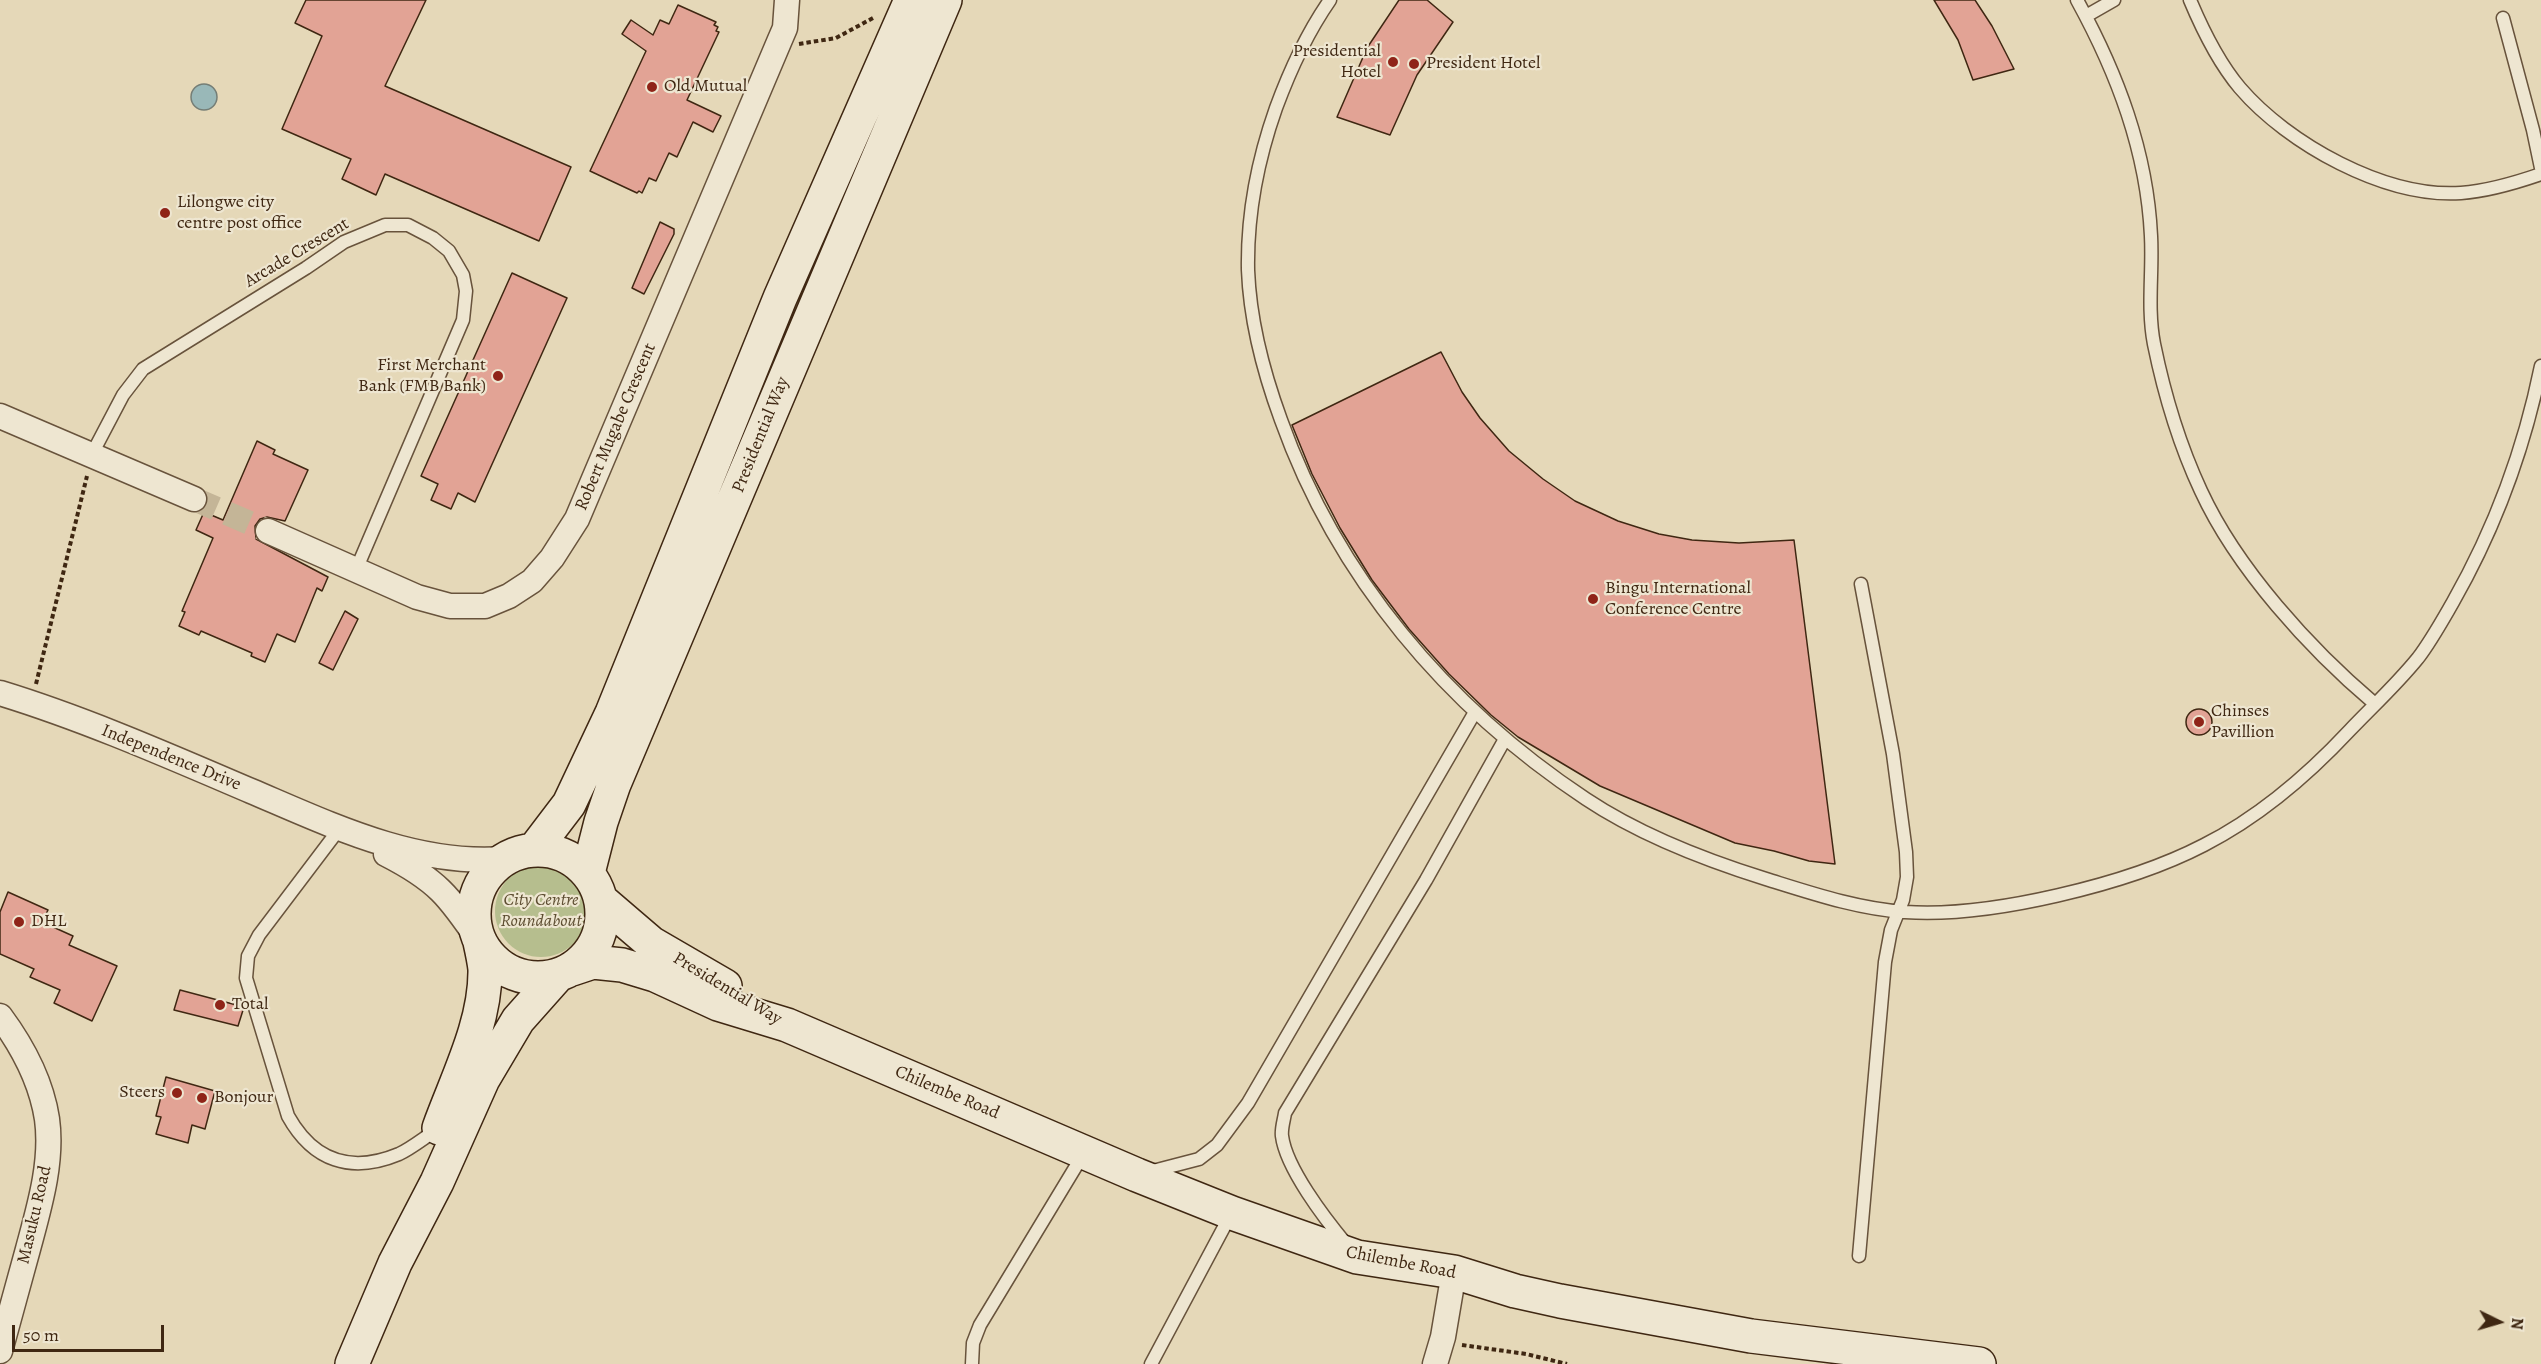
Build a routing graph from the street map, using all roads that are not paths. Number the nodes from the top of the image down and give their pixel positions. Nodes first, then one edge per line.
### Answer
1 (787, 0) edge
2 (945, 0) edge
3 (1330, 0) edge
4 (2076, 0) edge
5 (2114, 0) edge
6 (2190, 0) edge
7 (906, 10) edge
8 (2086, 16) junction
9 (2503, 18) dead end
10 (2541, 168) edge
11 (2541, 174) edge
12 (2541, 366) edge
13 (0, 416) edge
14 (92, 454) junction
15 (194, 499) tunnel mouth
16 (268, 531) tunnel mouth
17 (356, 570) junction
18 (1861, 584) dead end
19 (0, 693) edge
20 (2376, 704) junction
21 (1475, 712) junction
22 (1505, 739) junction
23 (340, 828) junction
24 (519, 855) junction
25 (595, 887) junction
26 (1897, 912) junction
27 (480, 942) junction
28 (566, 972) junction
29 (0, 1016) edge
30 (787, 1025) junction
31 (439, 1128) junction
32 (1084, 1152) junction
33 (1137, 1175) junction
34 (1232, 1213) junction
35 (1858, 1256) dead end
36 (1357, 1257) junction
37 (395, 1263) junction
38 (1454, 1272) junction
39 (0, 1351) edge
40 (352, 1364) edge
41 (972, 1364) edge
42 (1151, 1364) edge
43 (1435, 1364) edge
44 (1979, 1364) edge

1 - 17 street, Robert Mugabe Crescent
2 - 25 main road, Presidential Way
3 - 21 lane
4 - 8 lane
5 - 8 lane
6 - 11 lane
7 - 24 main road, Presidential Way
8 - 20 lane
9 - 10 lane
12 - 20 lane
13 - 14 street
14 - 15 street
14 - 17 lane, Arcade Crescent
16 - 17 street, Robert Mugabe Crescent
18 - 26 lane
19 - 23 street, Independence Drive
20 - 26 lane
21 - 22 lane
21 - 33 lane
22 - 26 lane
22 - 36 lane
23 - 24 street, Independence Drive
23 - 27 street, Independence Drive
23 - 31 lane
24 - 25 main road
24 - 27 main road
25 - 28 main road
25 - 30 main road, Presidential Way
26 - 35 lane
27 - 28 main road
27 - 31 main road
28 - 30 main road, Presidential Way
28 - 37 main road
29 - 39 street, Masuku Road
30 - 32 main road, Chilembe Road
31 - 37 main road
32 - 33 main road, Chilembe Road
32 - 41 lane
33 - 34 main road, Chilembe Road
34 - 36 main road, Chilembe Road
34 - 42 lane
36 - 38 main road, Chilembe Road
37 - 40 main road
38 - 43 street
38 - 44 main road, Chilembe Road

